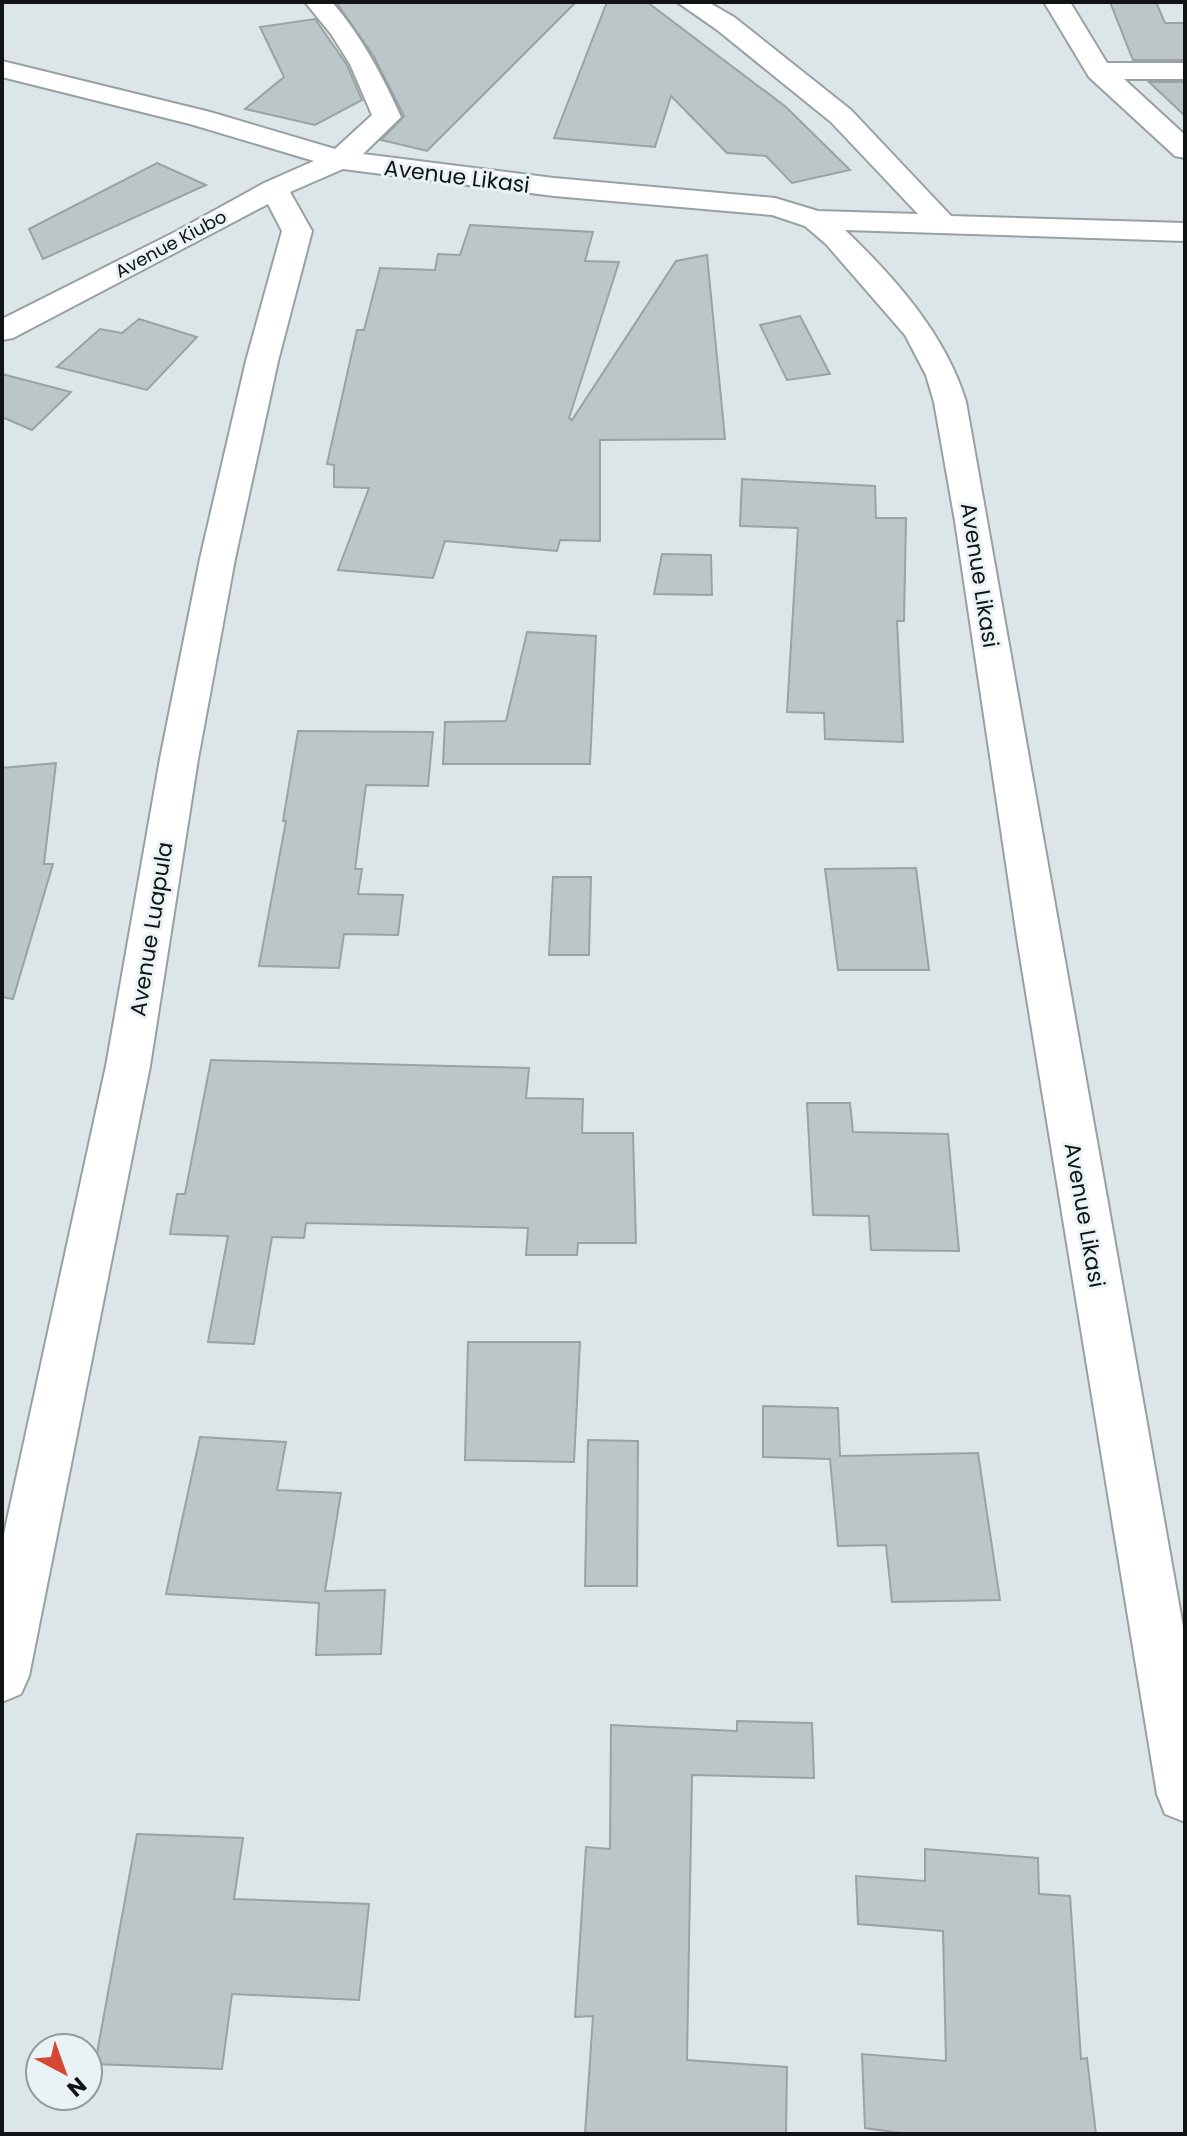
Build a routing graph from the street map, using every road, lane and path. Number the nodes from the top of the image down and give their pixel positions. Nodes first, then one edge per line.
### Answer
1 (318, 2) edge
2 (690, 2) edge
3 (1057, 2) edge
4 (1099, 71) junction
5 (1185, 71) edge
6 (19, 81) edge
7 (1185, 150) edge
8 (340, 160) junction
9 (274, 189) junction
10 (815, 220) junction
11 (942, 223) junction
12 (1185, 232) edge
13 (2, 331) edge
14 (2, 1676) edge
15 (1185, 1794) edge

1 - 8 street
2 - 11 street
3 - 4 street
4 - 5 street
4 - 7 street
6 - 8 street, Avenue Likasi
8 - 9 street, Avenue Kiubo
8 - 10 street, Avenue Likasi
9 - 13 street, Avenue Kiubo
9 - 14 street, Avenue Luapula
10 - 11 street
10 - 15 street, Avenue Likasi
11 - 12 street

